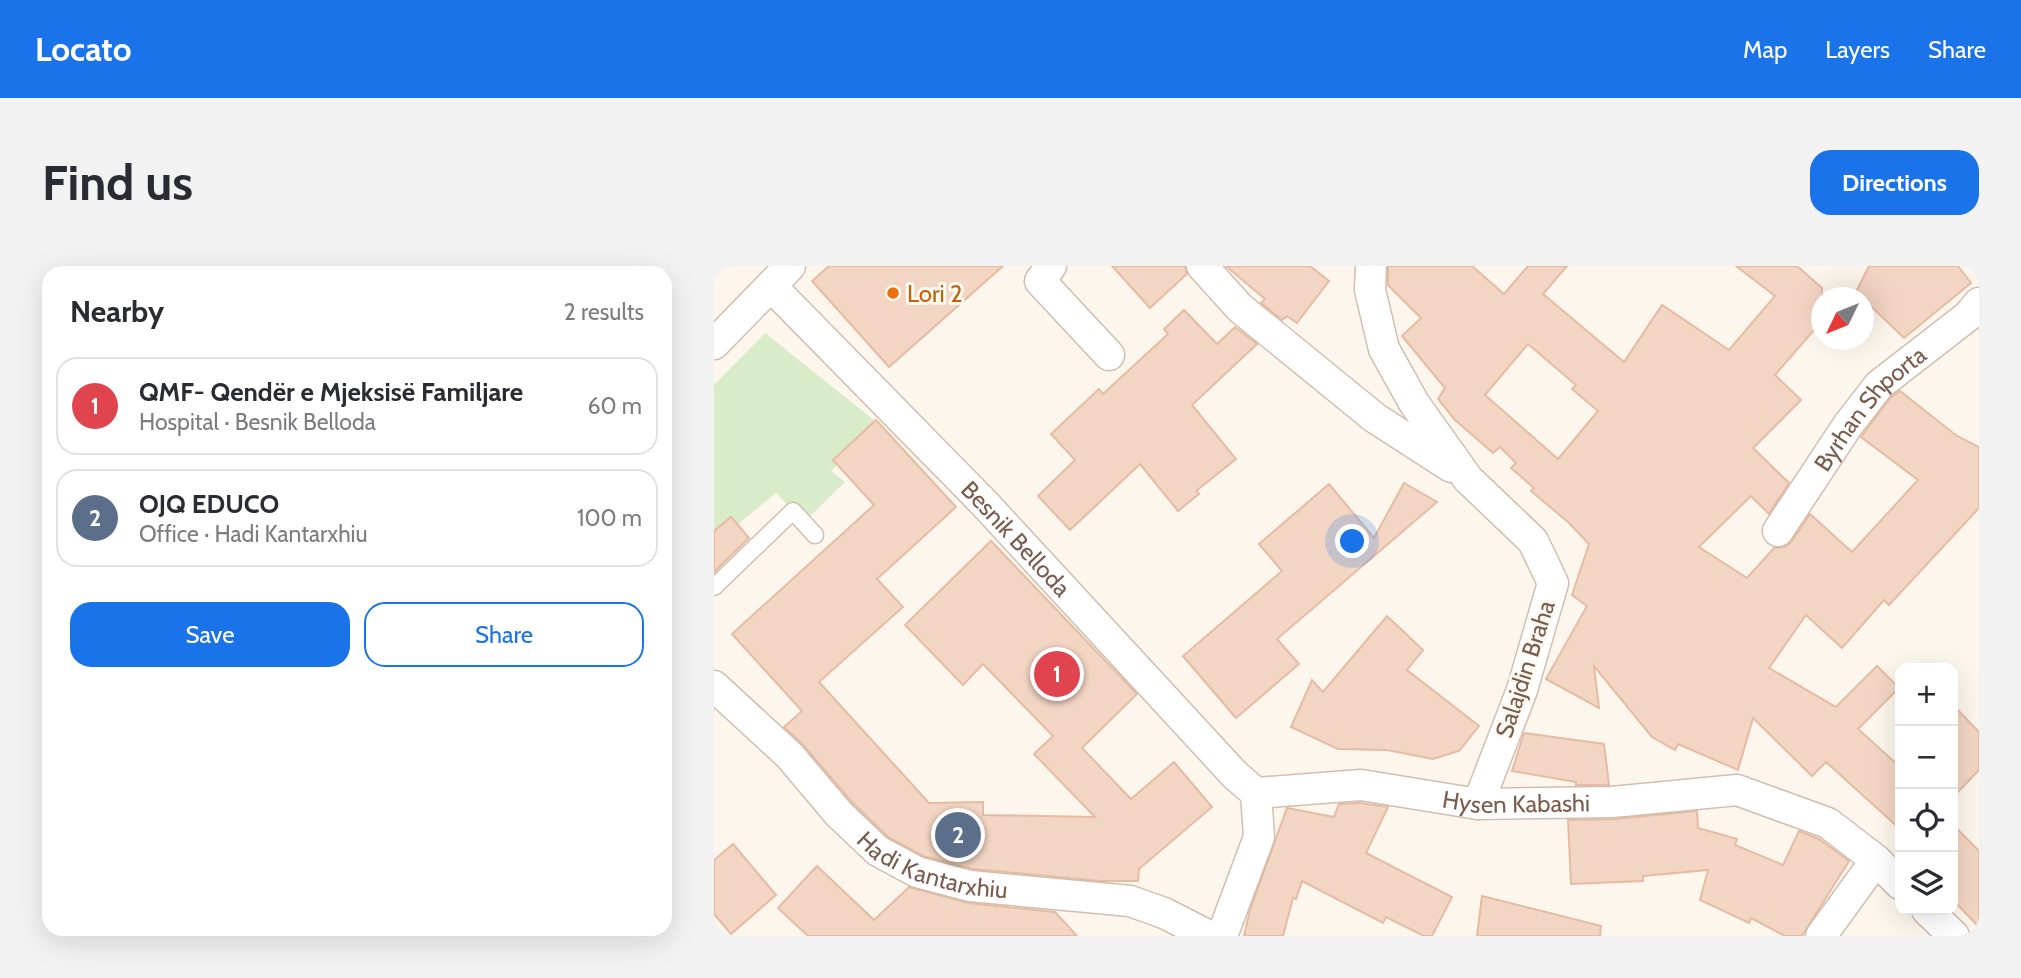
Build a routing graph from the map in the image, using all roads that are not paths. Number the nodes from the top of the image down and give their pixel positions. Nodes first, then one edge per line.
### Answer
1 (1051, 266) edge
2 (1202, 266) edge
3 (1371, 266) edge
4 (781, 276) edge
5 (1979, 303) edge
6 (714, 344) edge
7 (1109, 355) dead end
8 (1468, 479) junction
9 (1778, 531) dead end
10 (815, 535) dead end
11 (714, 587) edge
12 (714, 686) edge
13 (1256, 793) junction
14 (1478, 804) junction
15 (1875, 860) junction
16 (1895, 879) edge
17 (1932, 915) edge
18 (1209, 936) edge
19 (1222, 936) edge
20 (1821, 936) edge
21 (1954, 936) edge

1 - 7 street
2 - 8 street, Salajdin Braha
3 - 8 street, Salajdin Braha
4 - 6 street
4 - 13 street, Besnik Belloda
5 - 9 street, Byrhan Shporta
8 - 14 street, Salajdin Braha
10 - 11 lane
12 - 18 street, Hadi Kantarxhiu
13 - 14 street, Hysen Kabashi
13 - 19 street
14 - 15 street, Hysen Kabashi
15 - 16 street, Hysen Kabashi
15 - 20 street
17 - 21 street

